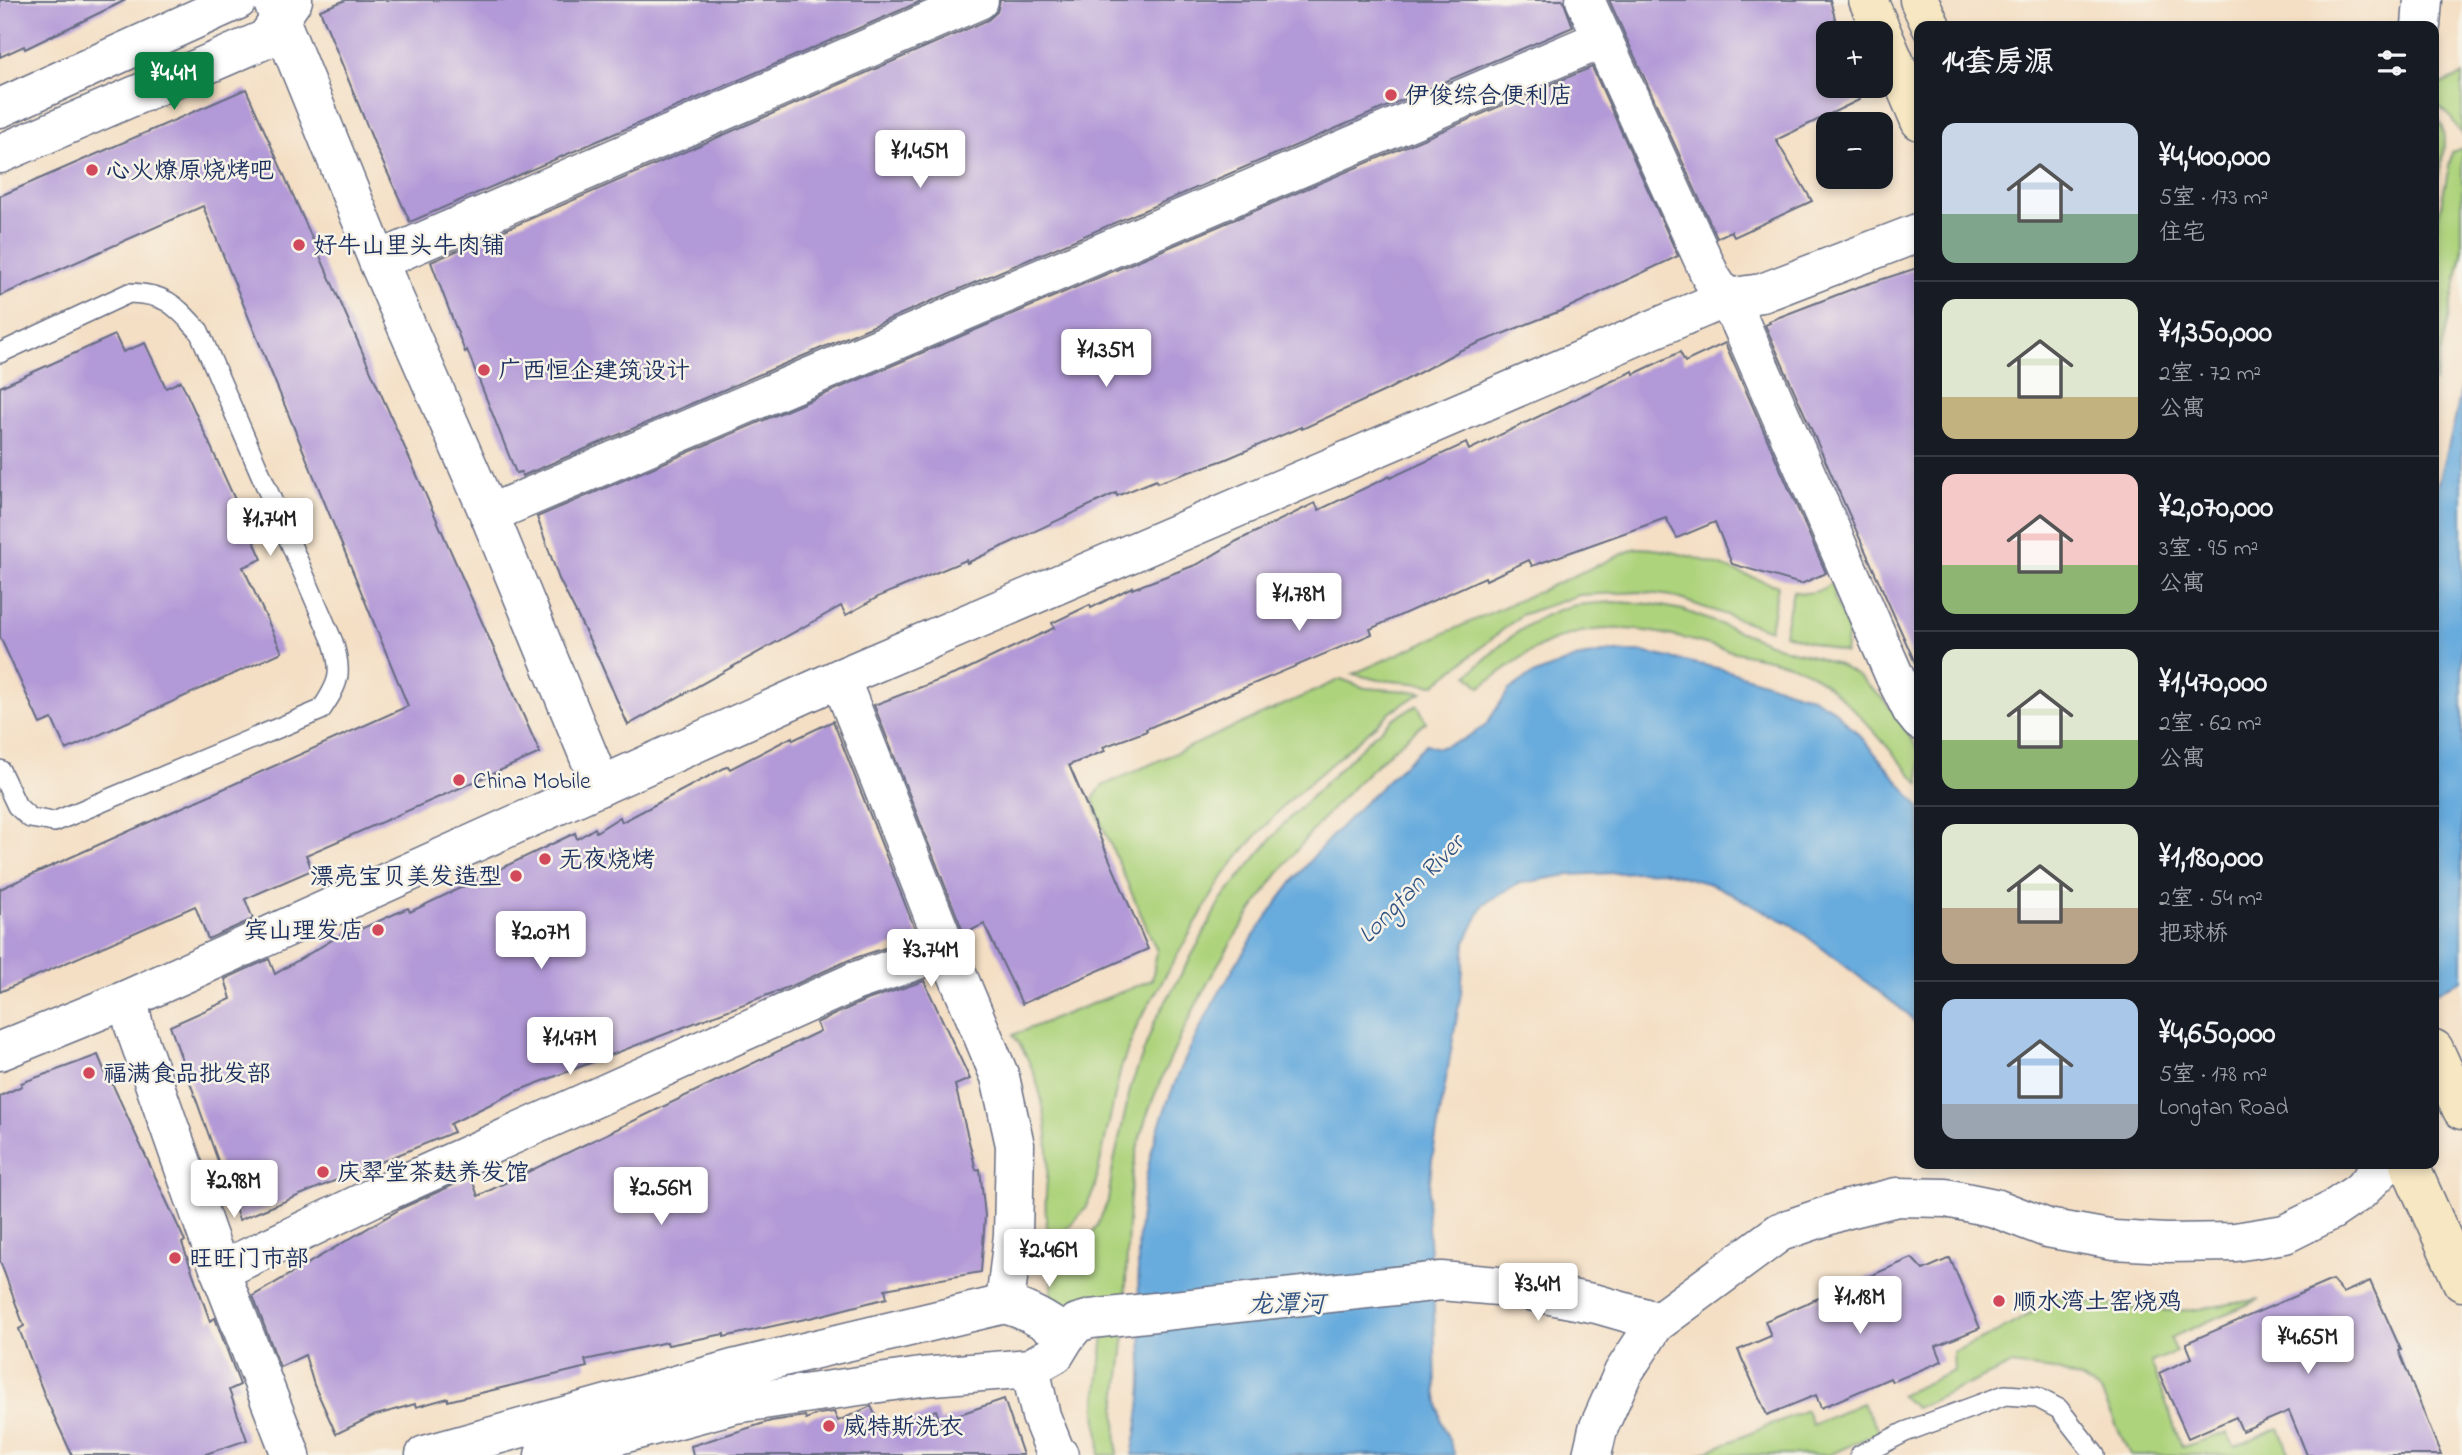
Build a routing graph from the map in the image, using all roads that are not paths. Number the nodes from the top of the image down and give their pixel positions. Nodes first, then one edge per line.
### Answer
1 (238, 0) edge
2 (979, 0) edge
3 (1585, 0) edge
4 (1868, 0) edge
5 (1919, 0) edge
6 (2423, 0) edge
7 (282, 6) edge
8 (1929, 21) edge
9 (2421, 21) edge
10 (1602, 39) junction
11 (1914, 107) edge
12 (0, 108) edge
13 (0, 154) edge
14 (1914, 234) edge
15 (378, 261) junction
16 (1726, 298) junction
17 (0, 353) edge
18 (489, 514) junction
19 (840, 678) junction
20 (1914, 714) edge
21 (0, 770) edge
22 (601, 786) junction
23 (947, 950) junction
24 (128, 999) junction
25 (0, 1051) edge
26 (2439, 1059) edge
27 (2462, 1110) edge
28 (2382, 1169) edge
29 (2411, 1169) edge
30 (220, 1271) junction
31 (2462, 1282) edge
32 (1005, 1304) junction
33 (1655, 1324) junction
34 (1066, 1336) junction
35 (1030, 1368) junction
36 (583, 1450) edge
37 (291, 1455) edge
38 (425, 1455) edge
39 (544, 1455) edge
40 (1059, 1455) edge
41 (1592, 1455) edge
42 (1860, 1455) edge
43 (2095, 1455) edge

1 - 12 street
2 - 15 street
3 - 10 street
4 - 11 main road
5 - 8 main road
6 - 9 street
7 - 13 street
7 - 15 street
10 - 16 street
10 - 18 street
14 - 16 street
15 - 18 street
16 - 19 street
16 - 20 street
17 - 21 lane
18 - 22 street
19 - 22 street
19 - 23 street
22 - 24 street
23 - 30 street
23 - 32 street
24 - 25 street
24 - 30 street
26 - 27 main road
28 - 33 street
29 - 31 main road
30 - 37 street
32 - 34 street
32 - 38 street
33 - 34 street
33 - 41 street
34 - 35 street
35 - 36 street
35 - 40 street
36 - 39 street
42 - 43 lane

